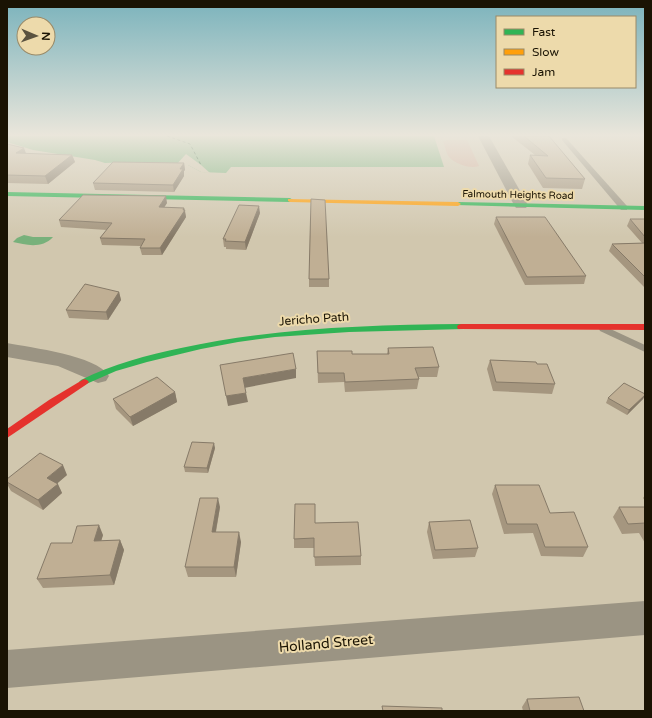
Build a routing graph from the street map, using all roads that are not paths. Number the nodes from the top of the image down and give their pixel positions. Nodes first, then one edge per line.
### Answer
1 (501, 170) edge
2 (591, 170) edge
3 (7, 194) edge
4 (520, 205) junction
5 (624, 208) junction
6 (645, 208) edge
7 (645, 327) edge
8 (604, 328) junction
9 (645, 349) edge
10 (7, 350) edge
11 (98, 376) junction
12 (7, 434) edge
13 (645, 618) edge
14 (7, 669) edge

1 - 4 street
2 - 5 lane
3 - 4 main road, Falmouth Heights Road
4 - 5 main road, Falmouth Heights Road
5 - 6 main road, Falmouth Heights Road
7 - 8 main road, Jericho Path
8 - 9 lane
8 - 11 main road, Jericho Path
10 - 11 street
11 - 12 main road, Jericho Path
13 - 14 street, Holland Street

